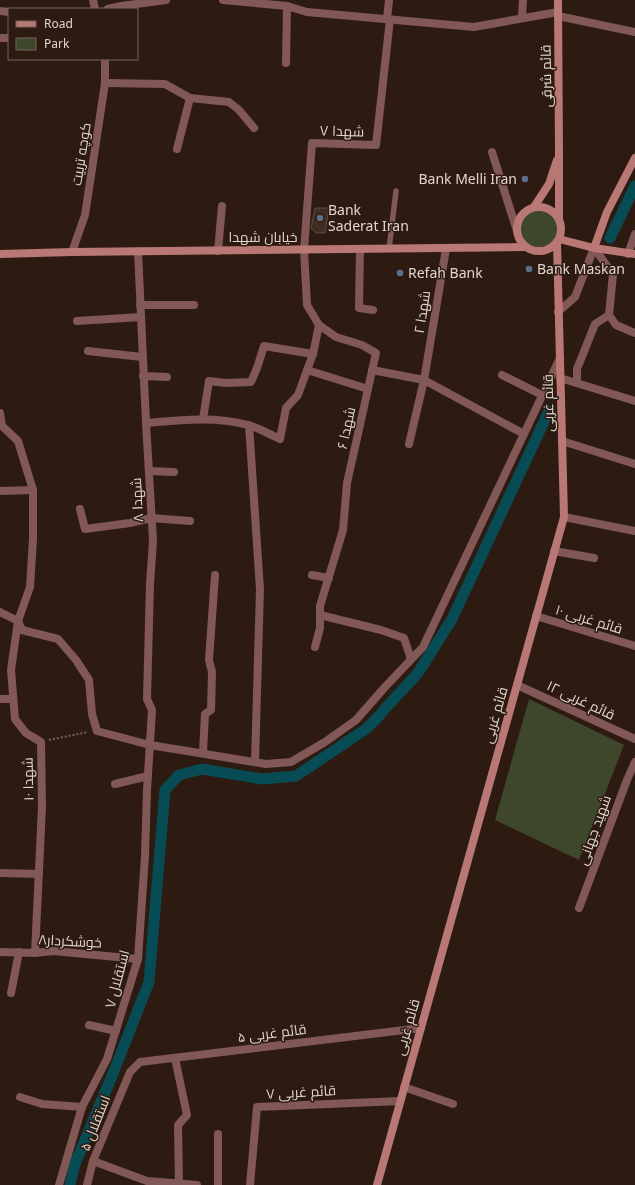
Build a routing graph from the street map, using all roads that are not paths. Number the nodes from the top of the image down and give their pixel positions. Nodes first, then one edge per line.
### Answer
1 (166, 0) edge
2 (223, 0) edge
3 (389, 0) edge
4 (523, 0) edge
5 (558, 0) edge
6 (287, 6) junction
7 (112, 8) edge
8 (558, 14) junction
9 (522, 18) junction
10 (389, 19) junction
11 (635, 32) edge
12 (105, 60) edge
13 (286, 63) dead end
14 (105, 83) junction
15 (190, 98) junction
16 (254, 128) dead end
17 (177, 149) dead end
18 (492, 152) dead end
19 (559, 152) junction
20 (635, 158) edge
21 (396, 191) dead end
22 (222, 206) dead end
23 (534, 207) junction
24 (559, 218) junction
25 (516, 230) junction
26 (635, 234) edge
27 (558, 240) junction
28 (526, 247) junction
29 (594, 248) junction
30 (389, 249) junction
31 (446, 249) junction
32 (218, 250) junction
33 (304, 250) junction
34 (360, 250) junction
35 (138, 251) junction
36 (72, 252) junction
37 (0, 254) edge
38 (632, 254) edge
39 (140, 305) junction
40 (194, 305) dead end
41 (372, 310) dead end
42 (558, 312) junction
43 (609, 315) junction
44 (141, 317) junction
45 (77, 321) dead end
46 (319, 326) junction
47 (635, 333) edge
48 (88, 351) dead end
49 (313, 354) junction
50 (142, 357) junction
51 (560, 358) junction
52 (308, 370) junction
53 (372, 370) junction
54 (143, 376) junction
55 (502, 376) dead end
56 (167, 377) dead end
57 (560, 378) junction
58 (424, 380) junction
59 (576, 382) junction
60 (368, 389) junction
61 (542, 395) junction
62 (635, 401) edge
63 (0, 413) edge
64 (203, 419) junction
65 (146, 422) junction
66 (249, 425) junction
67 (1, 426) edge
68 (524, 434) junction
69 (562, 441) junction
70 (408, 444) dead end
71 (635, 464) edge
72 (149, 471) junction
73 (174, 472) dead end
74 (33, 490) junction
75 (0, 491) edge
76 (80, 509) dead end
77 (564, 517) junction
78 (152, 518) junction
79 (190, 521) dead end
80 (635, 531) edge
81 (554, 551) junction
82 (594, 558) dead end
83 (215, 575) dead end
84 (312, 575) dead end
85 (329, 578) junction
86 (0, 612) edge
87 (320, 615) junction
88 (536, 616) junction
89 (18, 621) junction
90 (635, 646) edge
91 (315, 647) dead end
92 (411, 659) junction
93 (517, 685) junction
94 (0, 699) edge
95 (13, 699) junction
96 (635, 739) edge
97 (150, 745) junction
98 (203, 753) junction
99 (255, 762) junction
100 (635, 762) edge
101 (148, 776) junction
102 (627, 780) junction
103 (115, 784) dead end
104 (635, 784) edge
105 (0, 873) edge
106 (39, 874) junction
107 (579, 908) dead end
108 (0, 952) edge
109 (19, 952) junction
110 (35, 953) junction
111 (138, 959) junction
112 (11, 993) dead end
113 (89, 1025) dead end
114 (421, 1028) junction
115 (116, 1031) junction
116 (175, 1058) junction
117 (130, 1072) joint
118 (404, 1087) junction
119 (20, 1097) dead end
120 (400, 1101) junction
121 (453, 1104) dead end
122 (82, 1107) junction
123 (218, 1134) dead end
124 (93, 1161) junction
125 (179, 1184) edge
126 (59, 1185) edge
127 (87, 1185) edge
128 (197, 1185) edge
129 (218, 1185) edge
130 (250, 1185) edge
131 (377, 1185) edge

1 - 7 street
2 - 6 street
3 - 10 street
4 - 9 street
5 - 8 main road, قائم شرقی
6 - 10 street
6 - 13 street
8 - 9 street
8 - 11 street
8 - 19 main road, قائم شرقی
9 - 10 street
10 - 33 street, شهدا ۷
12 - 14 street, کوچه تربیت
14 - 15 street
14 - 36 street, کوچه تربیت
15 - 16 street
15 - 17 street
18 - 25 street
19 - 23 main road
19 - 24 main road, قائم شرقی
20 - 29 main road
21 - 30 lane
22 - 32 street
23 - 24 main road
23 - 25 main road
24 - 27 main road
25 - 28 main road
26 - 38 street
27 - 28 main road
27 - 29 main road
27 - 42 main road, قائم غربی
28 - 31 main road, خیابان شهدا
29 - 38 main road
29 - 42 street
29 - 43 street
30 - 31 main road, خیابان شهدا
30 - 34 main road, خیابان شهدا
31 - 58 street, شهدا ۲
32 - 33 main road, خیابان شهدا
32 - 35 main road, خیابان شهدا
33 - 34 main road, خیابان شهدا
33 - 46 street, شهدا ۶
34 - 41 street
35 - 36 main road, خیابان شهدا
35 - 39 street, شهدا ۸
36 - 37 main road, خیابان شهدا
39 - 40 street
39 - 44 street, شهدا ۸
42 - 51 main road, قائم غربی
43 - 47 street
43 - 59 street
44 - 45 street
44 - 50 street, شهدا ۸
46 - 49 street
46 - 53 street, شهدا ۶
48 - 50 street
49 - 52 street
49 - 64 street
50 - 54 street, شهدا ۸
51 - 57 main road, قائم غربی
51 - 61 street
52 - 60 street
52 - 66 street
53 - 58 street
53 - 60 street, شهدا ۶
54 - 56 street
54 - 65 street, شهدا ۸
55 - 61 street
57 - 59 street
57 - 69 main road, قائم غربی
58 - 68 street
58 - 70 street, شهدا ۲
59 - 62 street
60 - 85 street, شهدا ۶
61 - 68 street
63 - 67 street, شهدا ۱۰
64 - 65 street
64 - 66 street
65 - 72 street, شهدا ۸
66 - 99 street
67 - 74 street, شهدا ۱۰
68 - 92 street
69 - 71 street
69 - 77 main road, قائم غربی
72 - 73 street
72 - 78 street, شهدا ۸
74 - 75 street
74 - 89 street, شهدا ۱۰
76 - 78 street
77 - 80 street
77 - 81 main road, قائم غربی
78 - 79 street
78 - 97 street, شهدا ۸
81 - 82 street
81 - 88 main road, قائم غربی
83 - 98 street
84 - 85 street
85 - 87 street, شهدا ۶
86 - 89 street
87 - 91 street, شهدا ۶
87 - 92 street
88 - 90 street, قائم غربی ۱۰
88 - 93 main road, قائم غربی
89 - 95 street, شهدا ۱۰
89 - 97 street
92 - 99 street
93 - 96 street, قائم غربی ۱۲
93 - 114 main road, قائم غربی
94 - 95 street
95 - 106 street, شهدا ۱۰
97 - 98 street
97 - 101 street, استقلال ۷
98 - 99 street
100 - 102 street, شهید جهانی
101 - 103 street
101 - 111 street, استقلال ۷
102 - 104 street
102 - 107 street, شهید جهانی
105 - 106 street
106 - 110 street, شهدا ۱۰
108 - 109 street, خوشکردار۸
109 - 110 street, خوشکردار۸
109 - 112 street
110 - 111 street, خوشکردار۸
111 - 115 street, استقلال ۷
113 - 115 street
114 - 116 street, قائم غربی ۵
114 - 118 main road, قائم غربی
115 - 122 street, استقلال ۷
116 - 117 street, قائم غربی ۵
116 - 125 street
117 - 124 street, استقلال ۵
118 - 120 main road, قائم غربی
118 - 121 street
119 - 122 street
120 - 130 street, قائم غربی ۷
120 - 131 main road, قائم غربی
122 - 126 street, استقلال ۷
123 - 129 street
124 - 125 street
124 - 127 street, استقلال ۵
125 - 128 street

